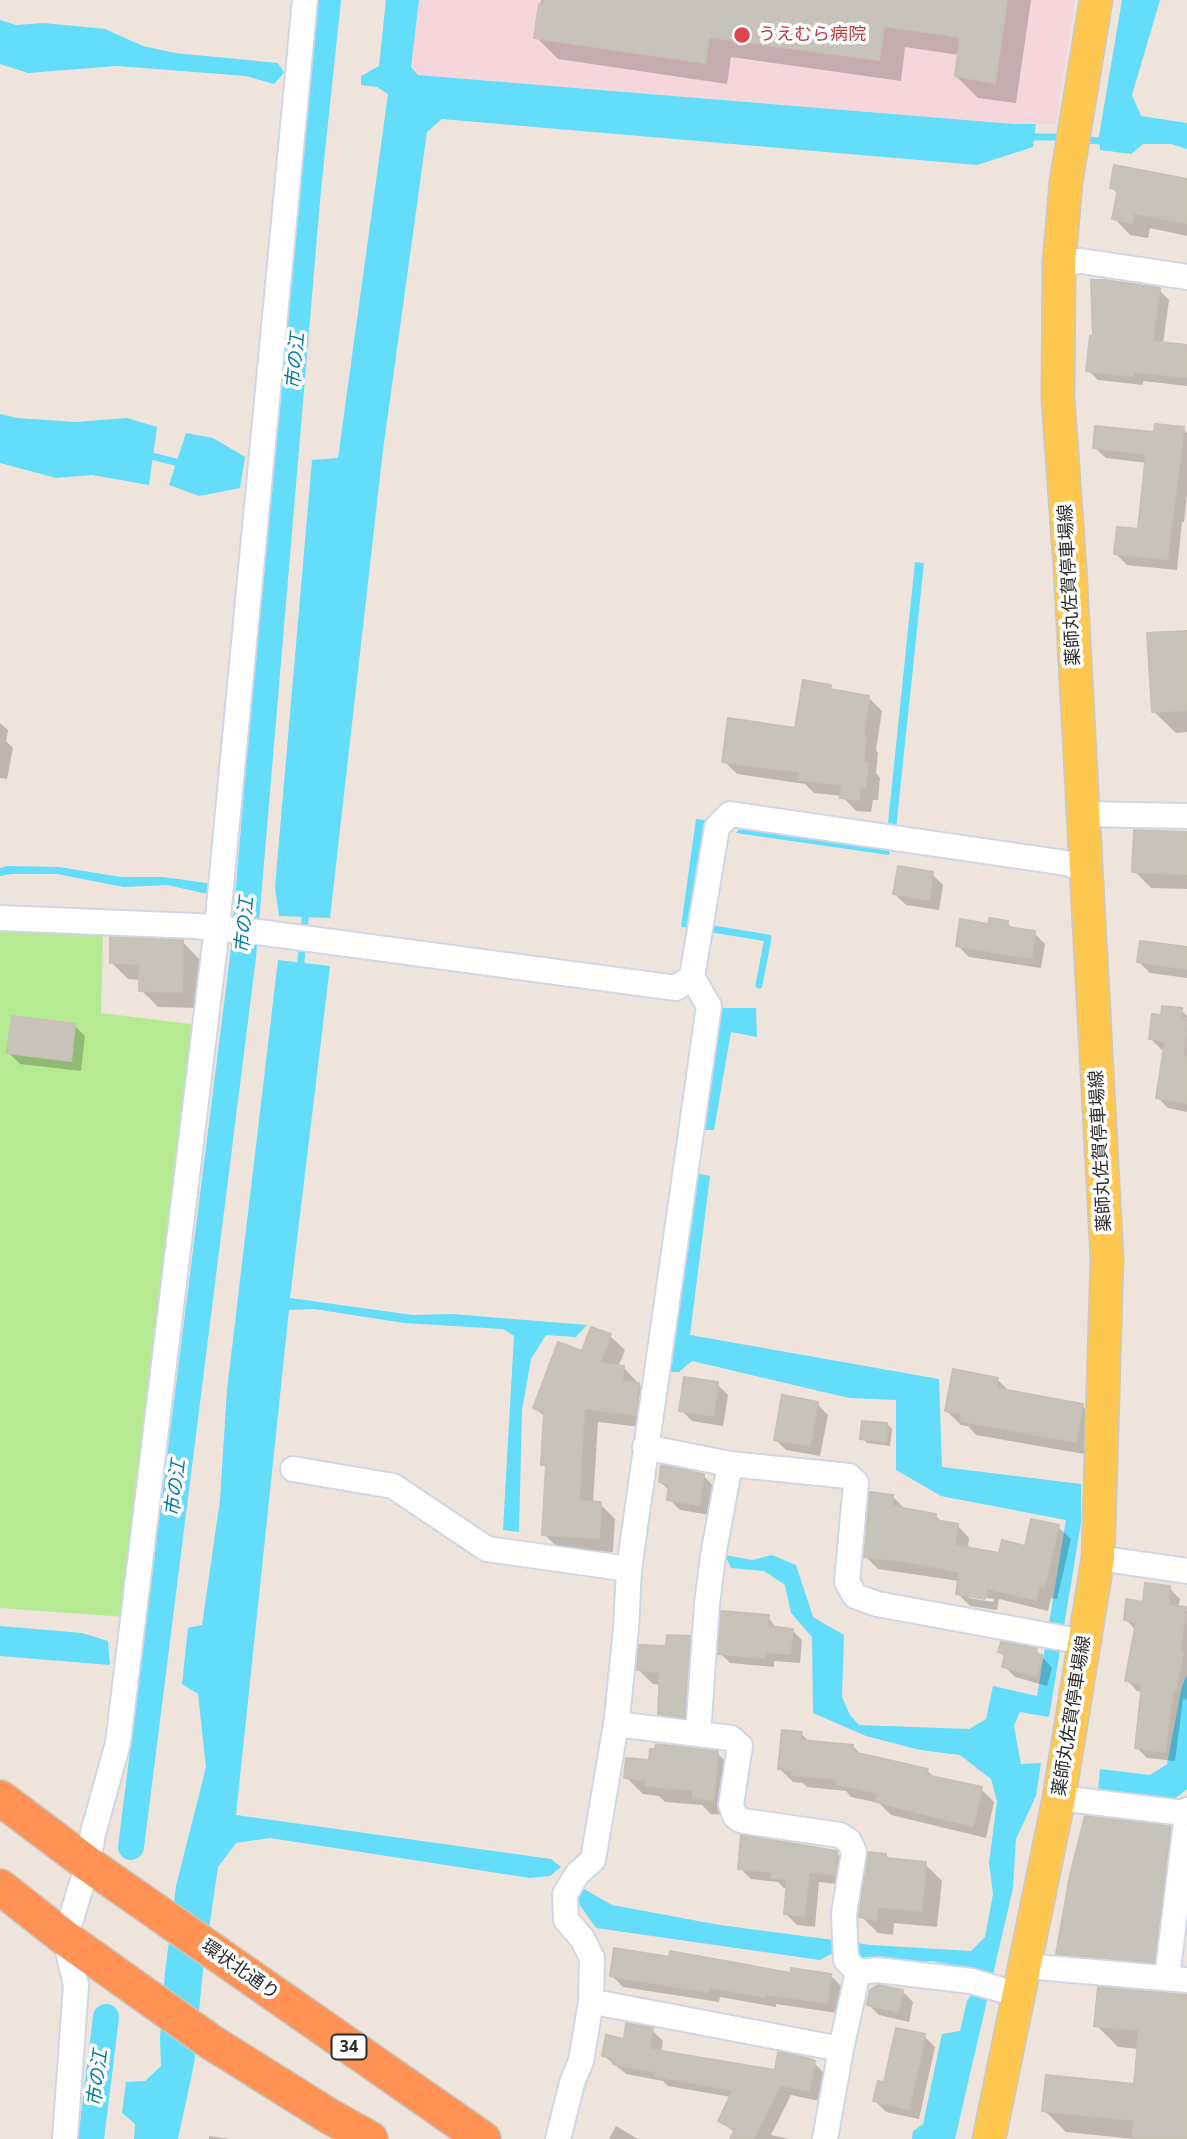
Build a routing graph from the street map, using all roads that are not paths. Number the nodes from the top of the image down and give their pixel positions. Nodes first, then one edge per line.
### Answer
1 (305, 0) edge
2 (1096, 0) edge
3 (1059, 263) junction
4 (1187, 277) edge
5 (1082, 814) junction
6 (1187, 816) edge
7 (1086, 870) junction
8 (0, 918) edge
9 (217, 928) junction
10 (692, 976) junction
11 (645, 1447) junction
12 (730, 1464) junction
13 (293, 1469) dead end
14 (1098, 1558) junction
15 (629, 1569) junction
16 (1187, 1571) edge
17 (1078, 1640) junction
18 (617, 1718) junction
19 (698, 1734) junction
20 (0, 1798) edge
21 (1059, 1798) junction
22 (1186, 1812) edge
23 (88, 1864) junction
24 (0, 1887) edge
25 (0, 1904) edge
26 (65, 1938) junction
27 (852, 1966) junction
28 (1177, 1979) edge
29 (1003, 1982) junction
30 (605, 2004) dead end
31 (841, 2049) junction
32 (65, 2139) edge
33 (370, 2139) edge
34 (483, 2139) edge
35 (558, 2139) edge
36 (825, 2139) edge
37 (989, 2139) edge

1 - 9 street
2 - 3 main road, 薬師丸佐賀停車場線
3 - 4 street
3 - 5 main road, 薬師丸佐賀停車場線
5 - 6 street
5 - 7 main road, 薬師丸佐賀停車場線
7 - 10 street
7 - 14 main road, 薬師丸佐賀停車場線
8 - 9 street
9 - 10 street
9 - 23 street
10 - 11 street
11 - 12 street
11 - 15 street
12 - 17 street
12 - 19 street
13 - 15 street
14 - 16 street
14 - 17 main road, 薬師丸佐賀停車場線
15 - 18 street
17 - 21 main road, 薬師丸佐賀停車場線
18 - 19 street
18 - 35 street
19 - 27 street
20 - 23 highway, 環状北通り / 34
21 - 22 street
21 - 29 main road, 薬師丸佐賀停車場線
22 - 28 street
23 - 26 street
23 - 34 highway, 環状北通り / 34
24 - 26 highway
25 - 26 highway
26 - 32 street
26 - 33 highway
27 - 29 street
27 - 31 street
28 - 29 street
29 - 37 main road, 薬師丸佐賀停車場線
30 - 31 street
31 - 36 street

